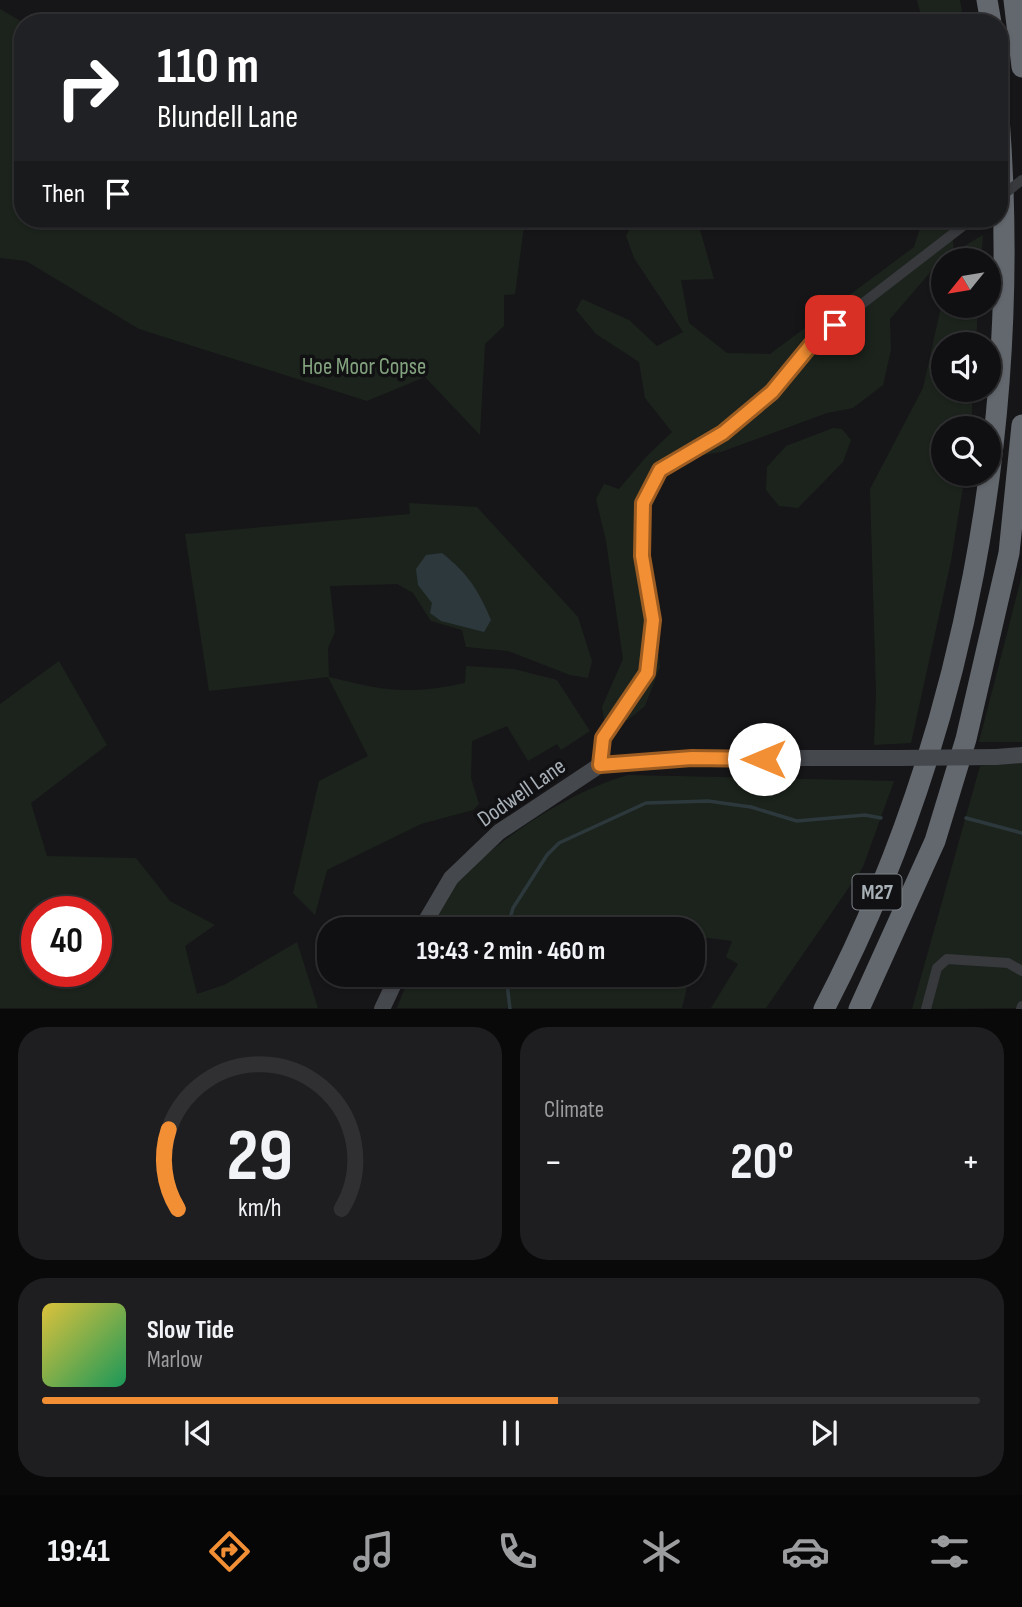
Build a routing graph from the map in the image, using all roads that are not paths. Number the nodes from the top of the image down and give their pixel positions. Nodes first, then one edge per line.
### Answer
1 (1014, 0) edge
2 (1022, 66) edge
3 (1022, 180) edge
4 (1008, 191) edge
5 (960, 228) edge
6 (1007, 228) edge
7 (1022, 425) edge
8 (1022, 755) edge
9 (600, 765) junction
10 (428, 917) edge
11 (1022, 971) edge
12 (392, 987) edge
13 (382, 1009) edge
14 (824, 1009) edge
15 (859, 1009) edge
16 (926, 1009) edge

1 - 2 highway
3 - 4 street, bridge
5 - 9 street
6 - 14 highway, M27
7 - 15 highway, M27
8 - 9 street, Dodwell Lane, bridge
9 - 10 street, Dodwell Lane
11 - 16 street
12 - 13 street

